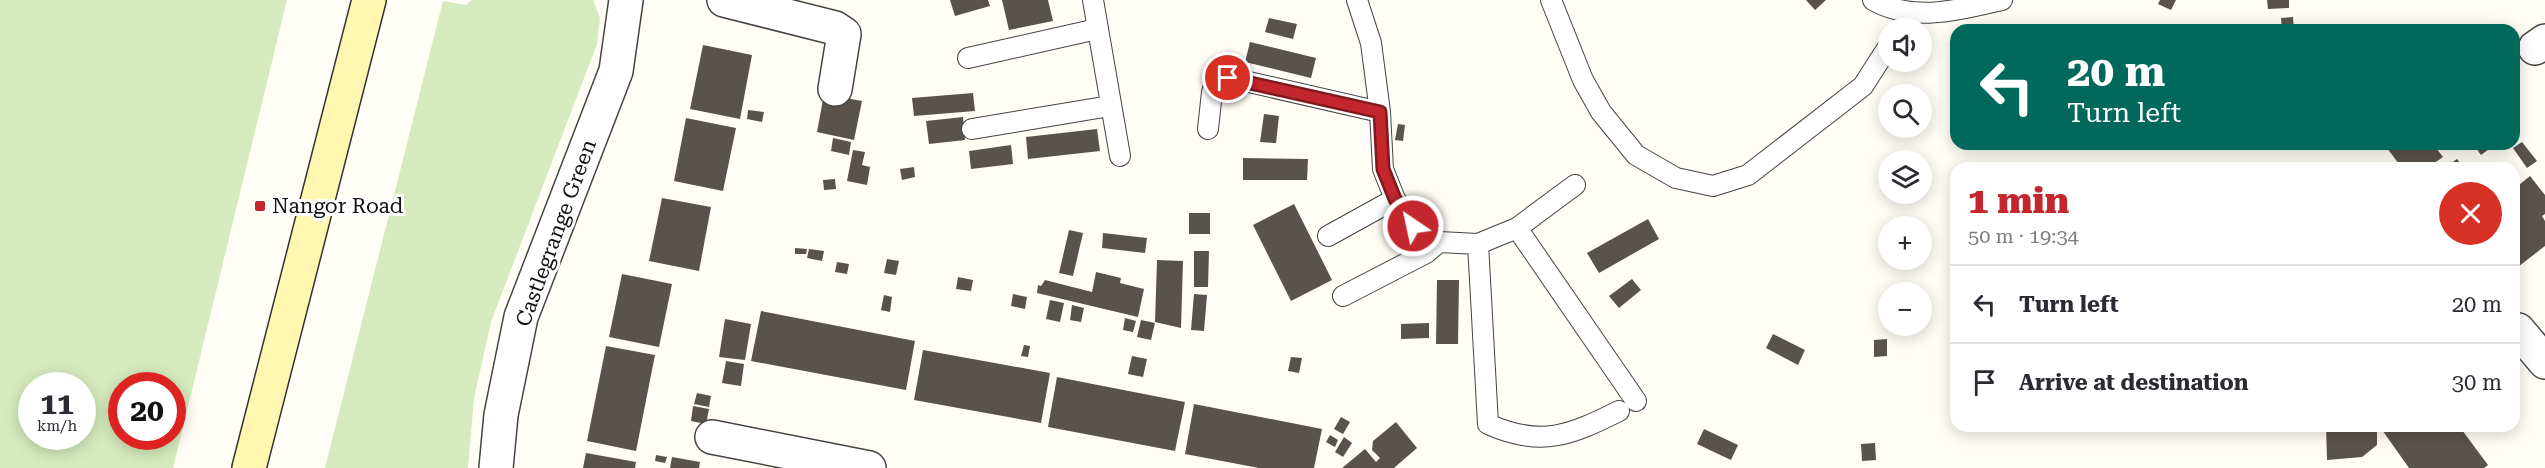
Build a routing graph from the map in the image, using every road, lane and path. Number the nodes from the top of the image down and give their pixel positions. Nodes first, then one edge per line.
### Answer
1 (369, 0) edge
2 (626, 0) edge
3 (724, 0) edge
4 (1093, 0) edge
5 (1357, 0) edge
6 (1551, 0) edge
7 (1873, 0) edge
8 (2002, 0) edge
9 (1899, 18) edge
10 (1911, 18) edge
11 (1097, 29) junction
12 (968, 58) dead end
13 (1878, 63) edge
14 (835, 89) dead end
15 (1110, 105) junction
16 (1380, 112) junction
17 (972, 129) dead end
18 (1208, 129) dead end
19 (1120, 156) dead end
20 (1575, 185) dead end
21 (1395, 199) junction
22 (1517, 228) junction
23 (1328, 236) dead end
24 (1438, 242) junction
25 (1478, 244) junction
26 (1343, 296) dead end
27 (2520, 332) edge
28 (2545, 362) edge
29 (1636, 401) dead end
30 (1619, 411) dead end
31 (712, 437) dead end
32 (249, 468) edge
33 (496, 468) edge
34 (868, 468) edge

1 - 32 main road
2 - 33 street, Castlegrange Green
3 - 14 street
4 - 11 lane
5 - 16 lane
6 - 13 lane
7 - 9 lane
8 - 10 lane
11 - 12 lane
11 - 15 lane
15 - 17 lane
15 - 19 lane
16 - 18 lane
16 - 21 lane
20 - 22 lane
21 - 23 lane
21 - 24 lane
22 - 25 lane
22 - 29 lane
24 - 25 lane
24 - 26 lane
25 - 30 lane
27 - 28 street
31 - 34 street

